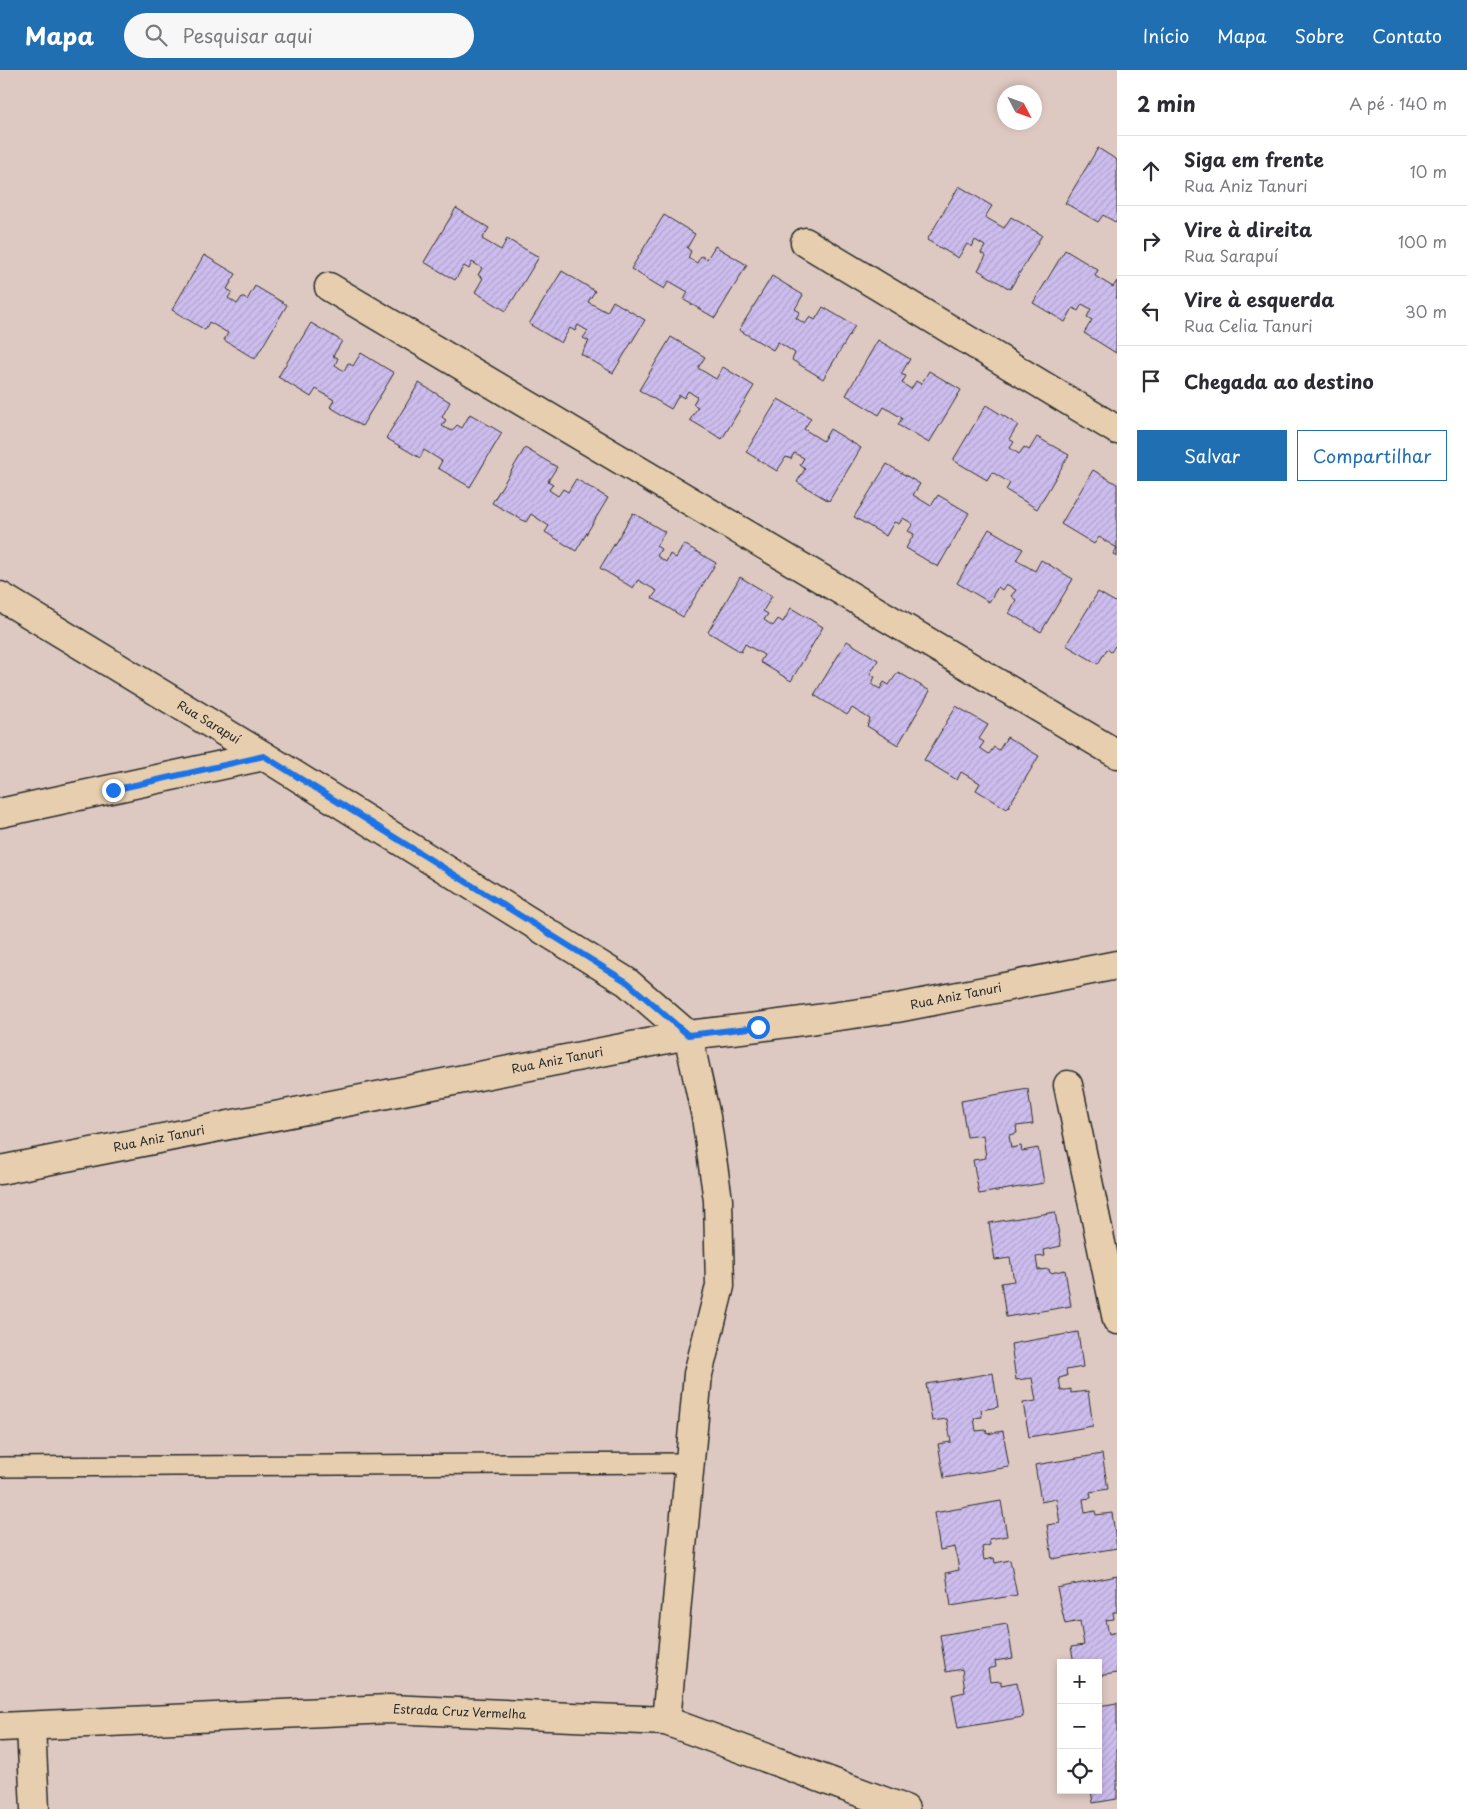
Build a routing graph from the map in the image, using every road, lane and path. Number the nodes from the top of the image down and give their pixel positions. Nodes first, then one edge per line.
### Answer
1 (806, 242) dead end
2 (329, 287) dead end
3 (1117, 430) edge
4 (0, 596) edge
5 (1117, 754) edge
6 (264, 756) junction
7 (0, 813) edge
8 (1117, 965) edge
9 (688, 1035) junction
10 (1068, 1085) dead end
11 (0, 1170) edge
12 (1117, 1320) edge
13 (689, 1463) junction
14 (0, 1467) edge
15 (666, 1721) junction
16 (31, 1727) junction
17 (0, 1728) edge
18 (35, 1809) edge
19 (905, 1809) edge

1 - 3 street
2 - 5 street
4 - 6 street, Rua Sarapuí
6 - 7 street
6 - 9 street, Rua Sarapuí
8 - 9 street, Rua Aniz Tanuri
9 - 11 street, Rua Aniz Tanuri
9 - 13 street
10 - 12 street
13 - 14 lane
13 - 15 street
15 - 16 street, Estrada Cruz Vermelha
15 - 19 street, Estrada Cruz Vermelha
16 - 17 street, Estrada Cruz Vermelha
16 - 18 street

